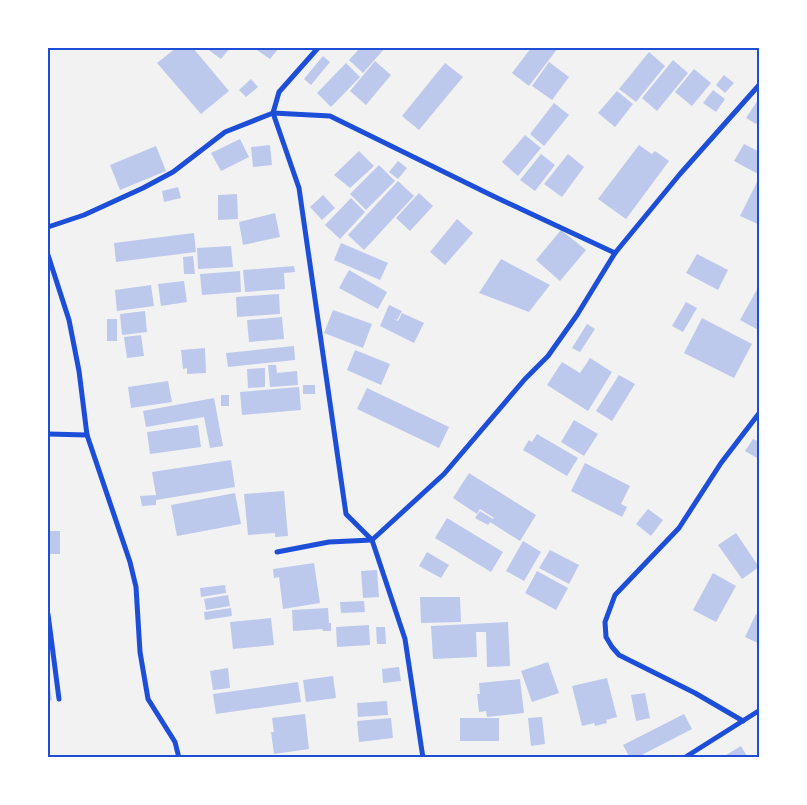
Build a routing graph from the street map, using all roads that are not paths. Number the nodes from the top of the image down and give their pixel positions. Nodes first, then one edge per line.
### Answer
1 (318, 48) edge
2 (760, 84) edge
3 (273, 112) junction
4 (48, 227) edge
5 (615, 253) junction
6 (48, 256) edge
7 (760, 412) edge
8 (48, 434) edge
9 (87, 435) junction
10 (372, 540) junction
11 (277, 552) dead end
12 (48, 614) edge
13 (59, 699) dead end
14 (760, 710) edge
15 (743, 721) junction
16 (179, 758) edge
17 (423, 758) edge
18 (684, 758) edge

1 - 3 street
2 - 5 street
3 - 4 street
3 - 5 street
3 - 10 street
5 - 10 street
6 - 9 street
7 - 15 street
8 - 9 street
9 - 16 street
10 - 11 street
10 - 17 street
12 - 13 street
14 - 15 street
15 - 18 street

